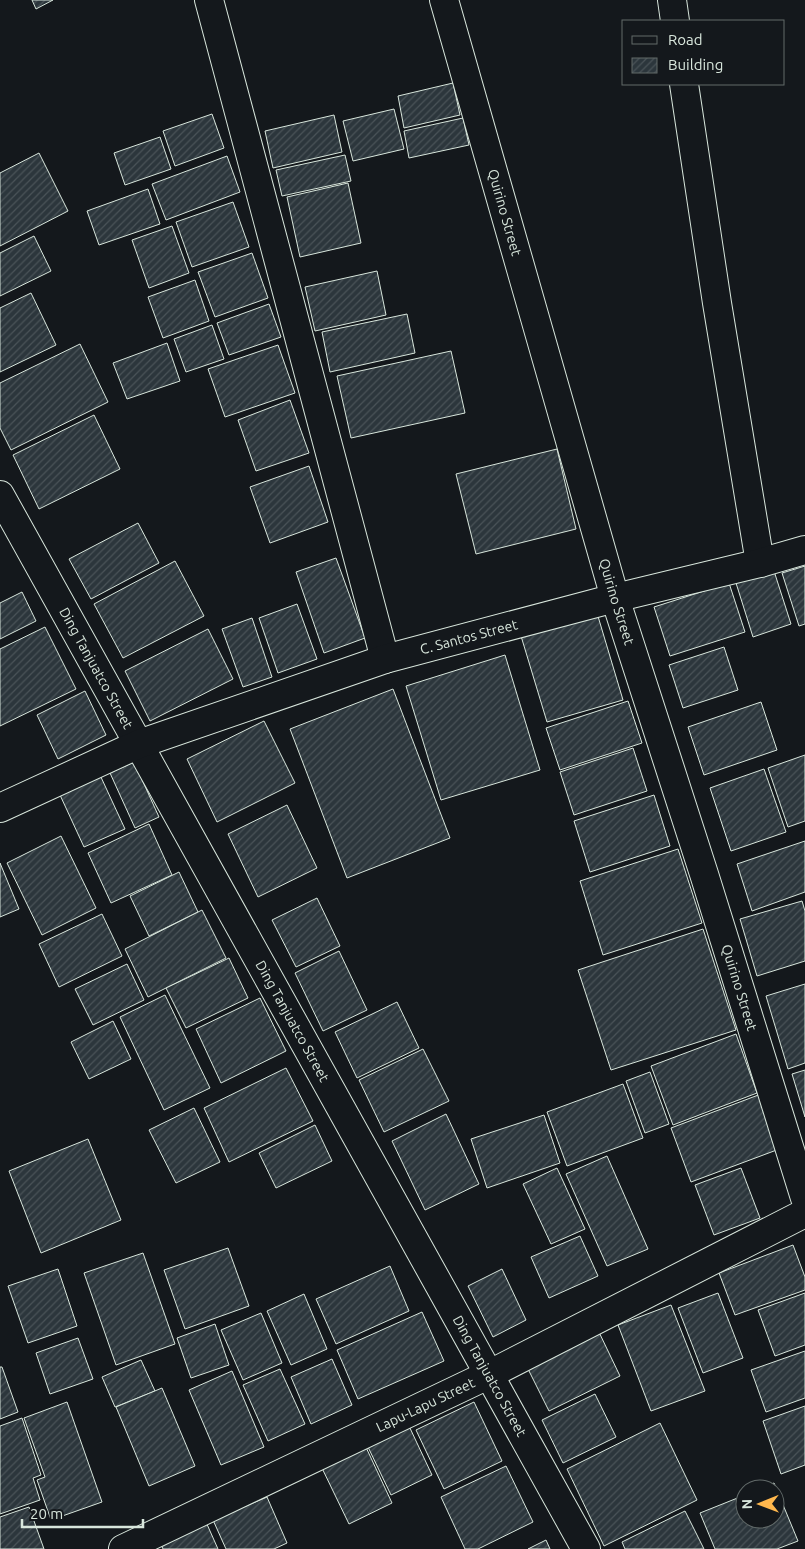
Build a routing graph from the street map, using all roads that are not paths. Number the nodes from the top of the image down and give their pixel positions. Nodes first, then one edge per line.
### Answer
1 (208, 0) edge
2 (444, 0) edge
3 (672, 0) edge
4 (675, 20) edge
5 (684, 85) edge
6 (0, 495) edge
7 (805, 550) edge
8 (760, 563) junction
9 (615, 598) junction
10 (385, 659) junction
11 (139, 744) junction
12 (0, 808) edge
13 (805, 1198) edge
14 (805, 1213) edge
15 (490, 1374) junction
16 (123, 1549) edge
17 (586, 1549) edge

1 - 10 street
2 - 9 street, Quirino Street
3 - 4 street
5 - 8 street
6 - 11 street, Ding Tanjuatco Street
7 - 8 street, C. Santos Street
8 - 9 street, C. Santos Street
9 - 10 street, C. Santos Street
9 - 13 street, Quirino Street
10 - 11 street, C. Santos Street
11 - 12 street, C. Santos Street
11 - 15 street, Ding Tanjuatco Street
14 - 15 street, Lapu-Lapu Street
15 - 16 street, Lapu-Lapu Street
15 - 17 street, Ding Tanjuatco Street

